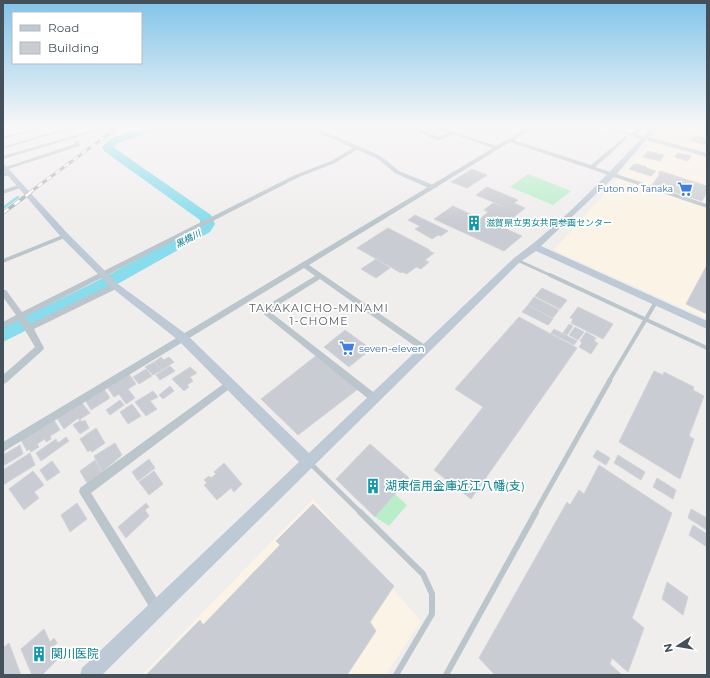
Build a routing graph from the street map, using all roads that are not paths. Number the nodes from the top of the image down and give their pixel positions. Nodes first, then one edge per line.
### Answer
1 (38, 159) edge
2 (339, 159) edge
3 (381, 159) edge
4 (480, 159) edge
5 (565, 159) edge
6 (602, 159) edge
7 (626, 159) edge
8 (592, 168) junction
9 (5, 170) edge
10 (611, 174) junction
11 (21, 186) junction
12 (434, 187) junction
13 (3, 192) edge
14 (707, 206) edge
15 (64, 236) junction
16 (534, 247) junction
17 (517, 260) junction
18 (3, 261) edge
19 (304, 264) junction
20 (104, 274) junction
21 (320, 276) junction
22 (115, 286) junction
23 (3, 292) edge
24 (656, 302) junction
25 (20, 317) junction
26 (647, 320) junction
27 (707, 324) edge
28 (3, 325) edge
29 (29, 328) junction
30 (182, 337) junction
31 (707, 348) edge
32 (425, 349) junction
33 (3, 380) edge
34 (229, 384) junction
35 (374, 398) junction
36 (3, 447) edge
37 (308, 461) junction
38 (157, 609) junction
39 (89, 675) edge
40 (396, 675) edge
41 (446, 675) edge

1 - 9 street
2 - 20 street
3 - 12 street
4 - 12 street
5 - 8 street
6 - 8 street
7 - 10 street
8 - 10 street
9 - 11 street
10 - 14 street
10 - 16 street
11 - 13 street
11 - 15 street
12 - 19 street
15 - 18 street
15 - 20 street
16 - 17 street
16 - 24 street
17 - 26 lane
17 - 32 street
19 - 21 street
19 - 30 street
20 - 22 street
20 - 25 street
21 - 32 street
21 - 35 street
22 - 29 street
22 - 30 street
23 - 25 street
24 - 26 lane
24 - 27 street
25 - 28 street
25 - 29 street
26 - 31 lane
26 - 41 lane
29 - 33 street
30 - 34 street
30 - 36 street
32 - 35 street
34 - 37 street
34 - 38 street
35 - 37 street
37 - 38 street
37 - 40 lane
38 - 39 street

